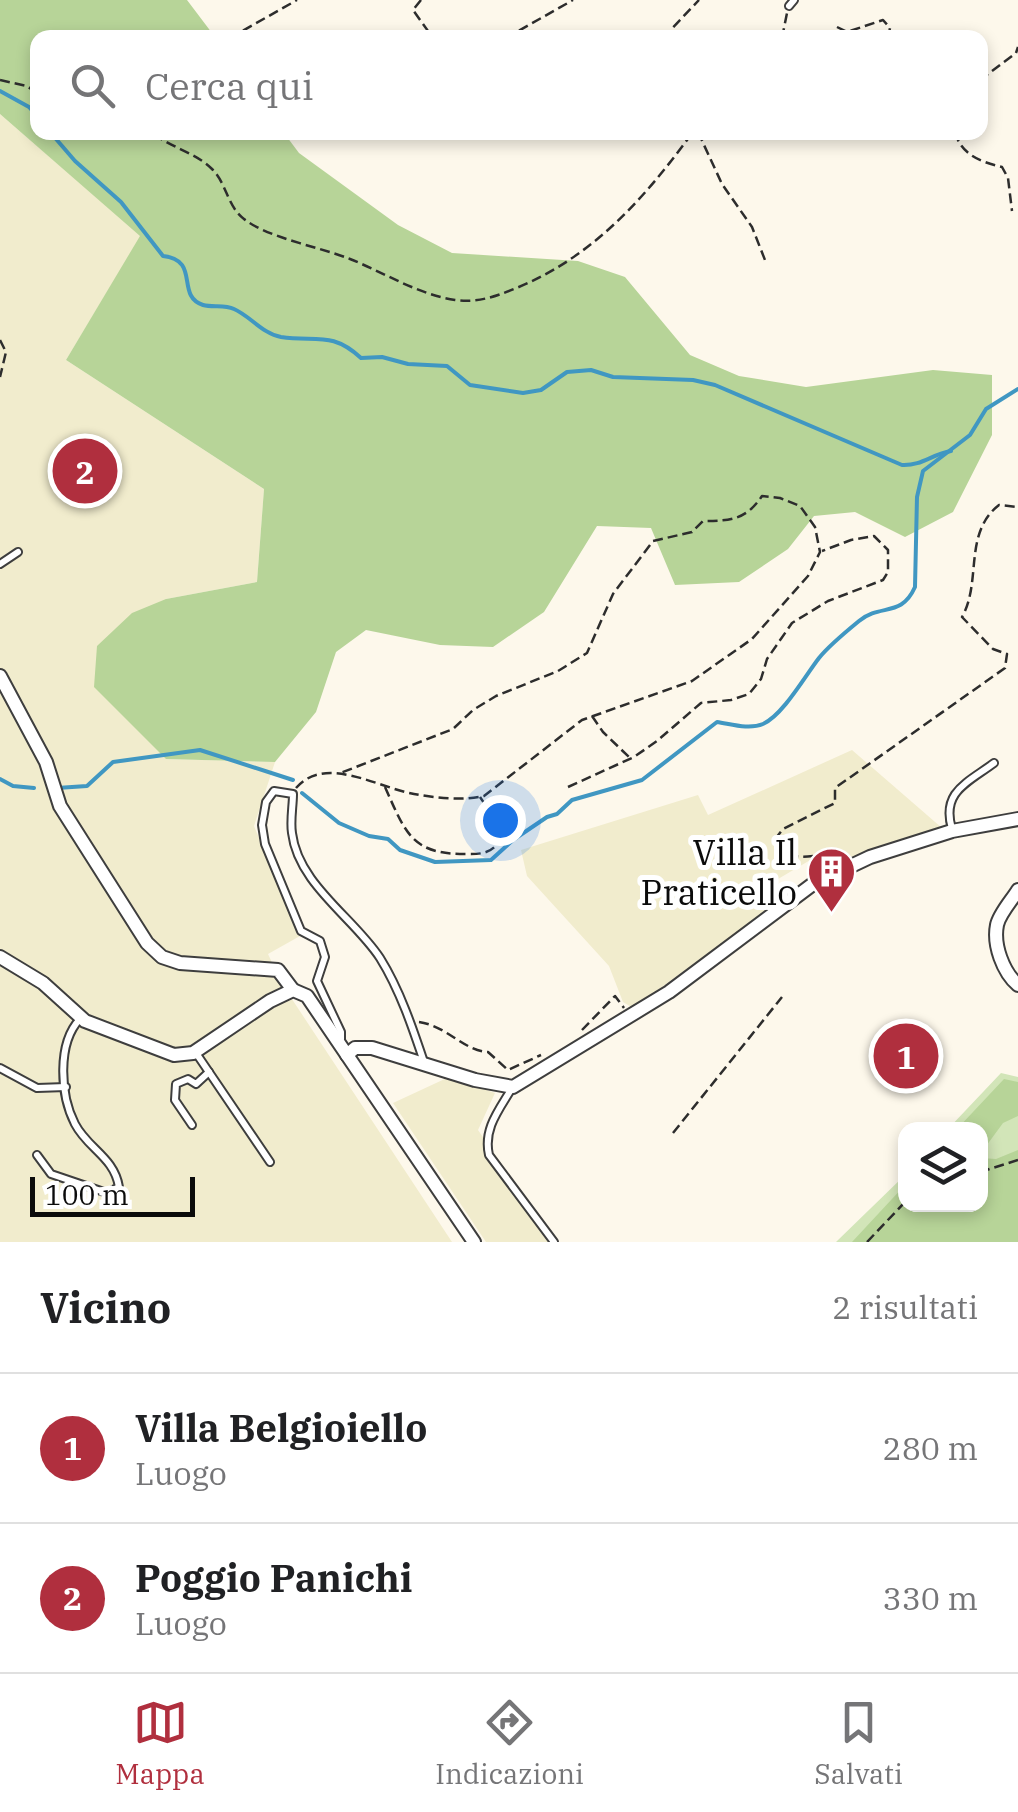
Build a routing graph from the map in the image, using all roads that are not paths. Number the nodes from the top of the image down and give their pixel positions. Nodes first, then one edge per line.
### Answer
1 (18, 552) dead end
2 (0, 564) edge
3 (0, 676) edge
4 (994, 763) dead end
5 (1018, 819) edge
6 (952, 831) junction
7 (1018, 890) edge
8 (0, 957) edge
9 (1018, 985) edge
10 (293, 990) junction
11 (81, 1018) junction
12 (344, 1050) junction
13 (195, 1052) junction
14 (425, 1065) junction
15 (0, 1068) edge
16 (209, 1072) junction
17 (66, 1086) junction
18 (512, 1086) junction
19 (192, 1125) dead end
20 (37, 1155) dead end
21 (270, 1162) dead end
22 (474, 1242) edge
23 (554, 1242) edge

1 - 2 lane
3 - 10 street
4 - 6 lane
5 - 6 street
6 - 18 street
7 - 9 street
8 - 11 street
10 - 12 street
10 - 13 street
11 - 13 street
11 - 17 lane
12 - 14 street
12 - 14 lane
12 - 22 street
13 - 16 lane
14 - 18 street
15 - 17 lane
16 - 19 lane
16 - 21 lane
17 - 20 lane
18 - 23 lane

